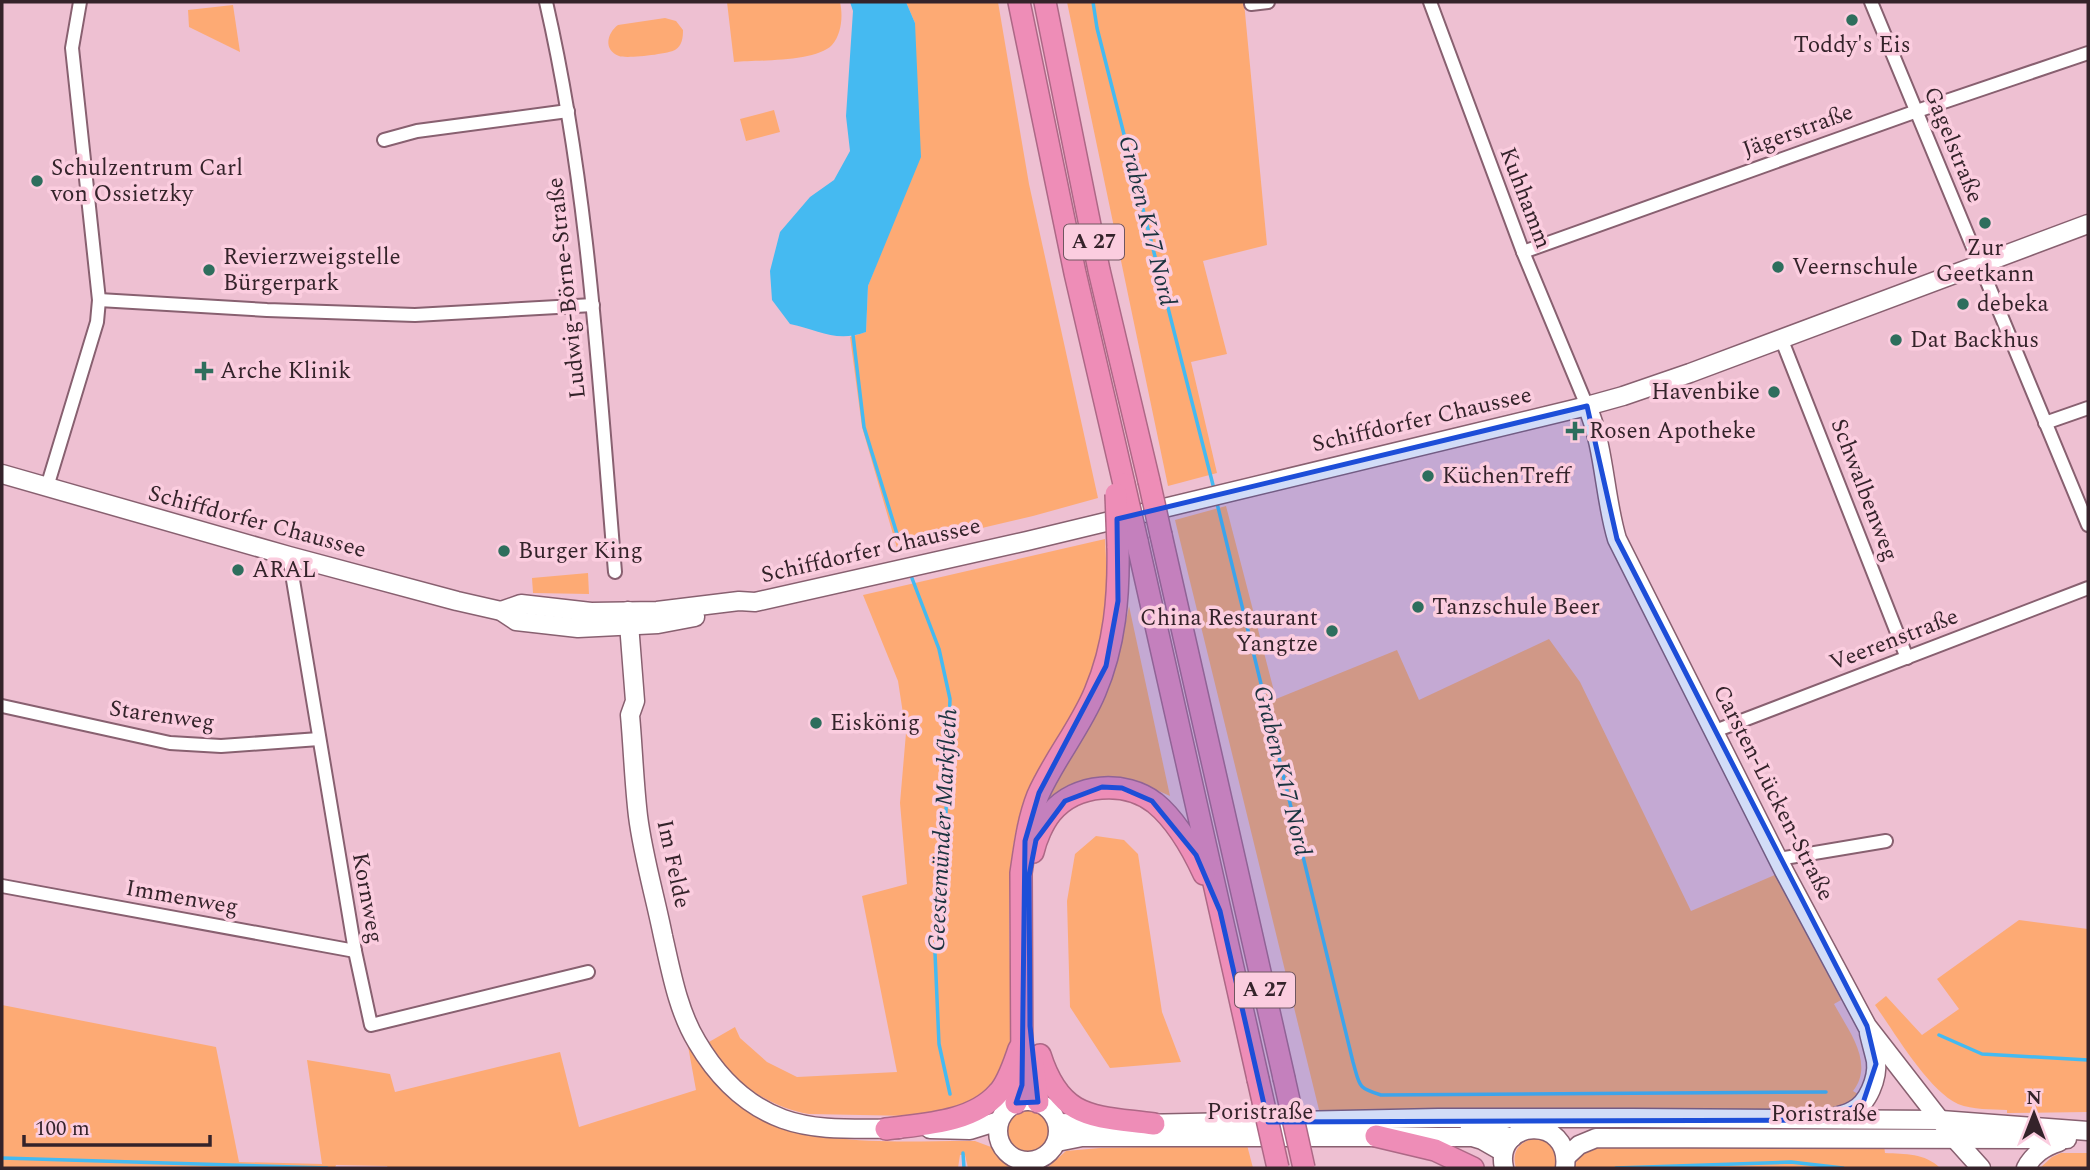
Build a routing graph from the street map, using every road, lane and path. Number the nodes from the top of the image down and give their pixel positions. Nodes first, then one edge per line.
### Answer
1 (79, 2) edge
2 (546, 2) edge
3 (1019, 2) edge
4 (1045, 2) edge
5 (1268, 2) edge
6 (1430, 2) edge
7 (1871, 2) edge
8 (1251, 4) dead end
9 (2088, 53) edge
10 (568, 111) junction
11 (1917, 111) junction
12 (384, 140) dead end
13 (2088, 224) edge
14 (1523, 252) junction
15 (1980, 265) junction
16 (99, 300) junction
17 (593, 305) junction
18 (1781, 338) junction
19 (1587, 407) junction
20 (2088, 408) edge
21 (2045, 424) junction
22 (2, 474) edge
23 (47, 487) junction
24 (2088, 525) edge
25 (1128, 544) junction
26 (289, 556) junction
27 (615, 572) dead end
28 (2088, 588) edge
29 (624, 619) junction
30 (1907, 658) junction
31 (2, 706) edge
32 (1715, 731) junction
33 (319, 739) junction
34 (1886, 841) dead end
35 (1778, 859) junction
36 (2, 886) edge
37 (1220, 911) junction
38 (355, 951) junction
39 (589, 972) dead end
40 (1867, 1026) junction
41 (1027, 1032) junction
42 (1038, 1102) junction
43 (1016, 1103) junction
44 (1438, 1118) junction
45 (1633, 1118) junction
46 (1824, 1120) junction
47 (1941, 1120) junction
48 (1058, 1123) junction
49 (1154, 1124) junction
50 (886, 1129) junction
51 (999, 1130) junction
52 (2088, 1134) edge
53 (1377, 1136) junction
54 (1954, 1138) junction
55 (1558, 1139) junction
56 (2066, 1139) junction
57 (1056, 1142) junction
58 (1506, 1153) edge
59 (1565, 1163) edge
60 (1028, 1165) edge
61 (1278, 1168) edge
62 (1304, 1168) edge
63 (1473, 1168) edge
64 (1980, 1168) edge
65 (2026, 1168) edge

1 - 16 street
2 - 10 street, Ludwig-Börne-Straße
3 - 25 highway, A 27, bridge
4 - 62 highway, A 27, bridge
5 - 8 street
6 - 14 street, Kuhhamm
7 - 11 street, Gagelstraße
9 - 11 street, Jägerstraße
10 - 12 street
10 - 17 street, Ludwig-Börne-Straße
11 - 14 street, Jägerstraße
11 - 15 street, Gagelstraße
13 - 15 main road, Schiffdorfer Chaussee
14 - 19 street, Kuhhamm
15 - 18 main road, Schiffdorfer Chaussee
15 - 21 street, Gagelstraße
16 - 17 street
16 - 23 street
17 - 27 street, Ludwig-Börne-Straße
18 - 19 main road, Schiffdorfer Chaussee
18 - 30 street, Schwalbenweg
19 - 29 main road, Schiffdorfer Chaussee
19 - 32 main road, Carsten-Lücken-Straße
20 - 21 street
21 - 24 street, Gagelstraße
22 - 23 main road, Schiffdorfer Chaussee
23 - 26 main road, Schiffdorfer Chaussee
25 - 37 highway, A 27
25 - 41 highway
26 - 29 main road, Schiffdorfer Chaussee
26 - 33 street, Kornweg
28 - 30 street, Veerenstraße
29 - 50 main road, Im Felde
30 - 32 street, Veerenstraße
31 - 33 street, Starenweg
32 - 35 main road, Carsten-Lücken-Straße
33 - 38 street, Kornweg
34 - 35 street
35 - 40 main road, Carsten-Lücken-Straße
36 - 38 street, Immenweg
37 - 41 highway
37 - 61 highway, A 27, bridge
38 - 39 street, Kornweg
40 - 46 main road
40 - 47 main road, Carsten-Lücken-Straße
41 - 42 highway
41 - 43 highway
41 - 49 highway
41 - 50 highway
42 - 43 main road
42 - 48 main road
43 - 51 main road
44 - 45 main road, Poristraße
44 - 49 main road, Poristraße
44 - 58 main road, Poristraße
45 - 46 main road, Poristraße
45 - 55 main road, Poristraße
46 - 47 main road, Poristraße
47 - 52 main road, Poristraße
47 - 54 main road, Carsten-Lücken-Straße
48 - 49 main road, Poristraße
48 - 57 main road
50 - 51 main road
51 - 60 main road
52 - 56 main road, Poristraße
53 - 57 main road, Poristraße
53 - 58 main road, Poristraße
53 - 63 highway
54 - 56 main road, Poristraße
54 - 59 main road, Poristraße
54 - 64 main road, Carsten-Lücken-Straße
55 - 58 main road
55 - 59 main road, Poristraße
56 - 65 main road
57 - 60 main road

